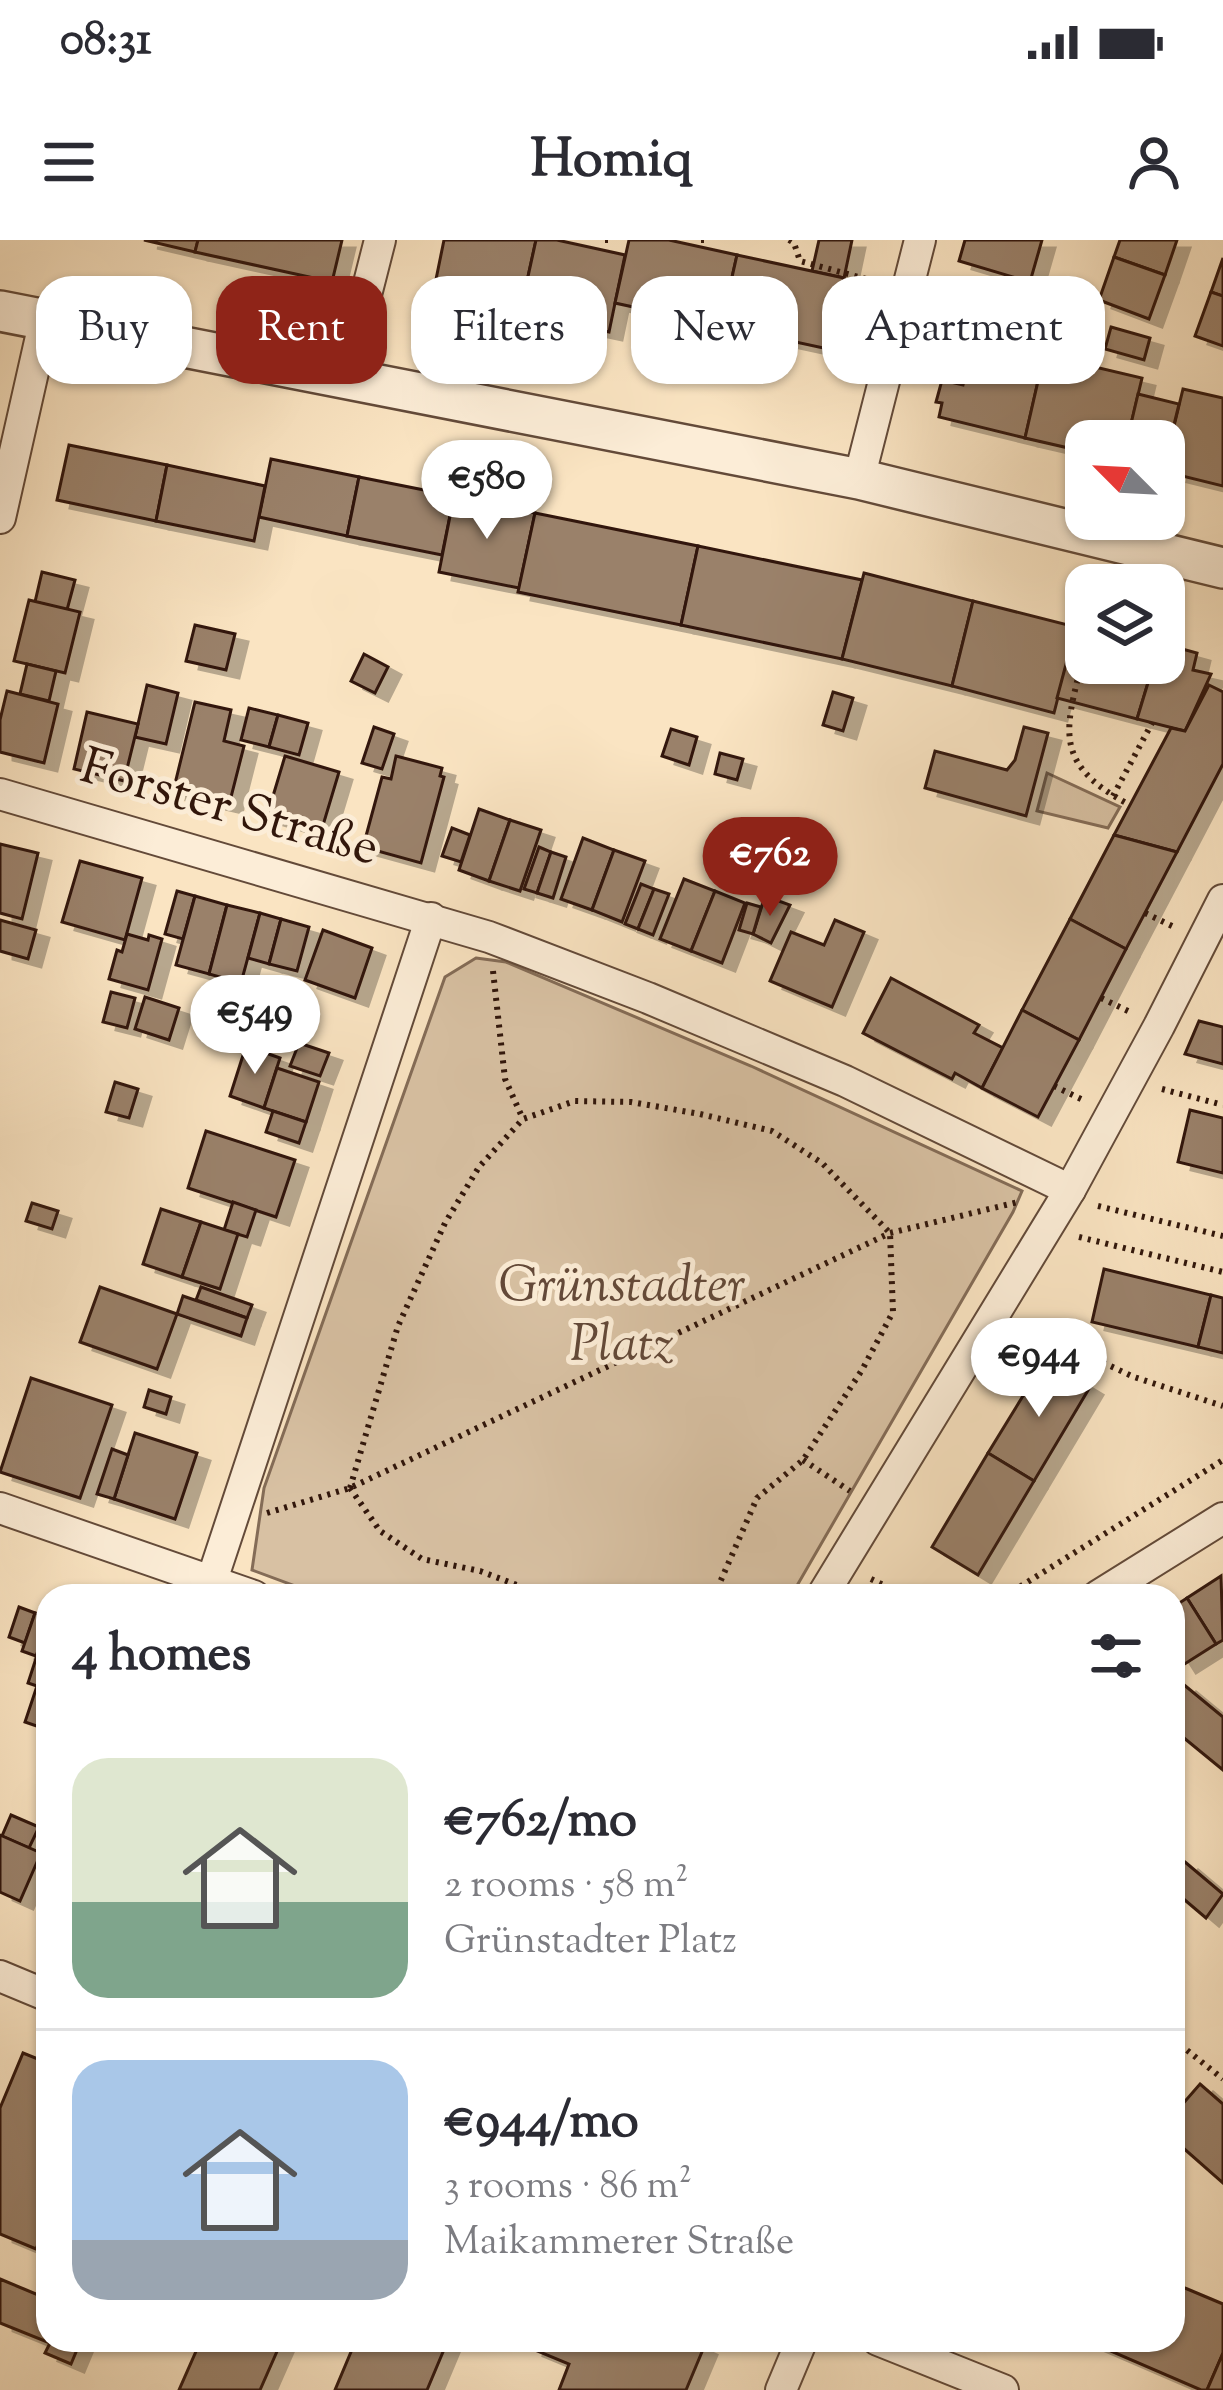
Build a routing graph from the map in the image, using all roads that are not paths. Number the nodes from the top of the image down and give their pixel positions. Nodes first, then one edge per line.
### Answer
1 (380, 240) edge
2 (920, 240) edge
3 (371, 276) edge
4 (0, 311) edge
5 (36, 318) edge
6 (36, 360) edge
7 (380, 384) edge
8 (859, 479) junction
9 (0, 518) edge
10 (1223, 568) edge
11 (0, 794) edge
12 (1223, 900) edge
13 (431, 918) junction
14 (1068, 1194) junction
15 (0, 1508) edge
16 (1223, 1518) edge
17 (212, 1580) junction
18 (222, 1584) edge
19 (829, 1584) edge
20 (1117, 1584) edge
21 (0, 1976) edge
22 (36, 1991) edge
23 (797, 2352) edge
24 (908, 2352) edge
25 (781, 2390) edge
26 (1003, 2390) edge

1 - 3 street
2 - 8 street
4 - 5 street
6 - 9 street
7 - 8 street
8 - 10 street
11 - 13 street, Forster Straße
12 - 14 street
13 - 14 street
13 - 17 street
14 - 19 street
15 - 17 street
16 - 20 street
17 - 18 street
21 - 22 street
23 - 25 street
24 - 26 street

